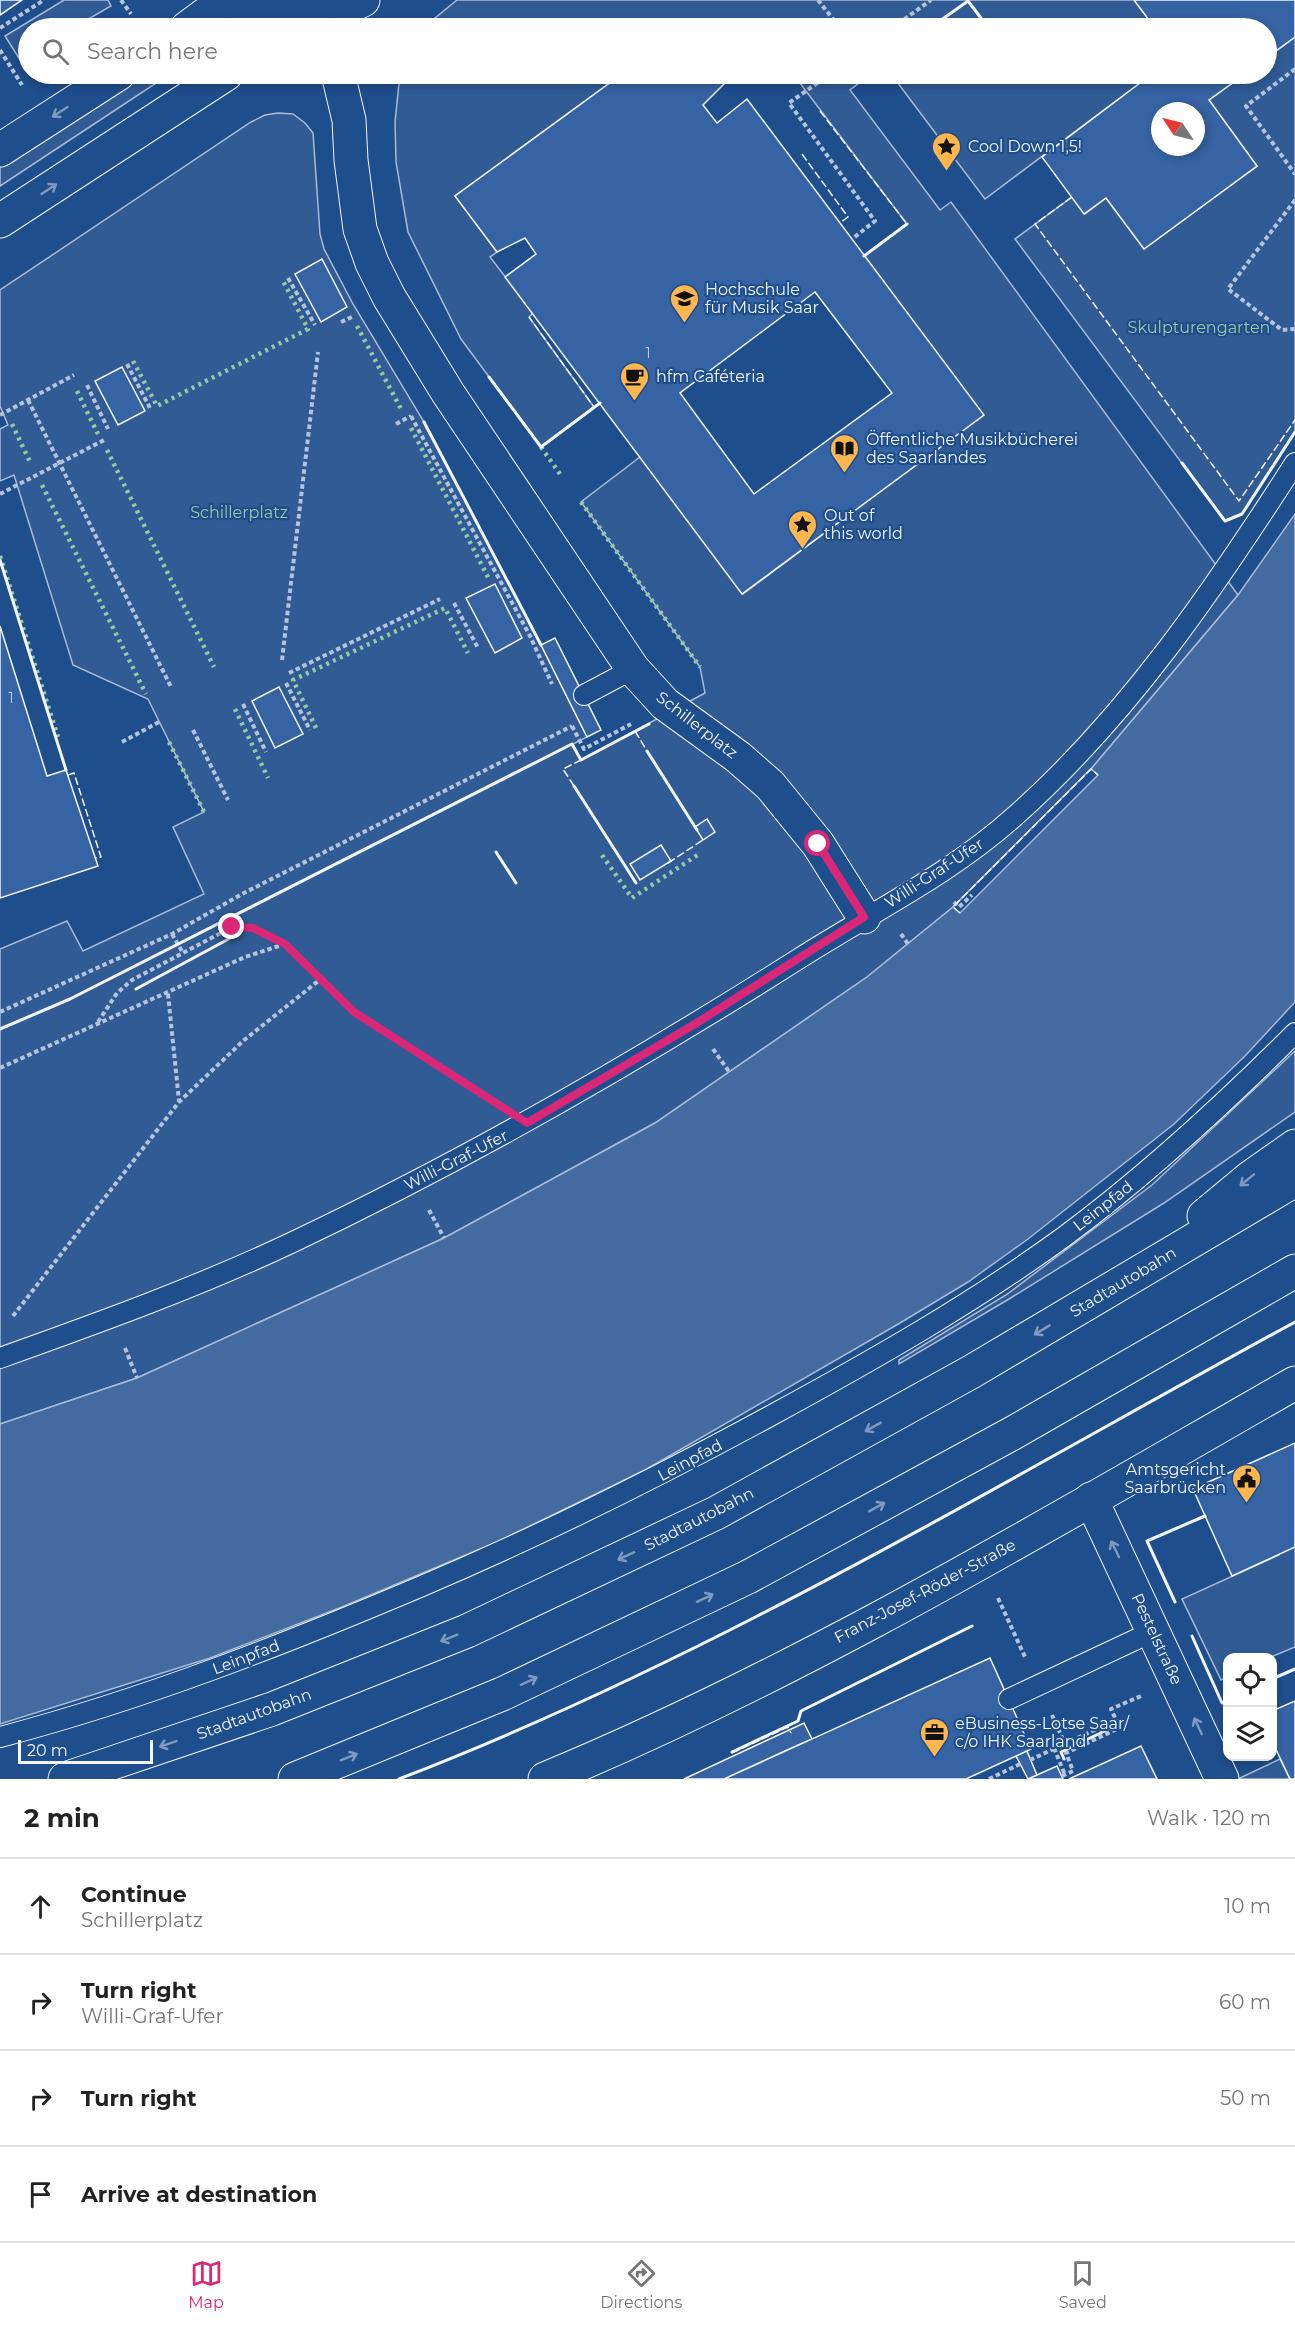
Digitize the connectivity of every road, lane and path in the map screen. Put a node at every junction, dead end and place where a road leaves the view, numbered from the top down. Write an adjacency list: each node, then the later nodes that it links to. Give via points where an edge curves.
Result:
1 (44, 0): 12 (path)
2 (121, 0): 7 (path)
3 (363, 0): 8 (main road, via 346,8)
4 (819, 0): 10 (path)
5 (931, 0): 11 (path)
6 (222, 3): 8 (main road); 9 (main road)
7 (131, 14)
8 (313, 14)
9 (201, 18)
10 (832, 18)
11 (906, 18)
12 (0, 28)
13 (0, 50): 15 (path)
14 (1295, 69): 16 (path)
15 (18, 79)
16 (1277, 83)
17 (102, 84): 22 (main road, one-way to 22)
18 (211, 84): 25 (main road, one-way to 18)
19 (340, 84): 52 (main road, Schillerplatz, via 349,120 360,229 389,297 448,393)
20 (816, 84): 26 (path, via 789,103 875,221)
21 (1275, 84): 23 (path, via 1246,106)
22 (0, 150)
23 (1295, 174)
24 (1295, 200): 31 (path, via 1228,289 1282,330)
25 (0, 221)
26 (852, 239)
27 (288, 278): 30 (path)
28 (356, 315): 29 (path)
29 (341, 322)
30 (315, 325)
31 (1295, 329)
32 (318, 352): 51 (path)
33 (127, 364): 37 (path)
34 (74, 375): 36 (path)
35 (87, 385): 42 (path)
36 (28, 400): 39 (path); 44 (path)
37 (150, 408)
38 (418, 412): 40 (path)
39 (0, 415)
40 (411, 416): 41 (path); 49 (path)
41 (396, 424)
42 (108, 429)
43 (106, 440): 44 (path)
44 (60, 463): 46 (path); 55 (path)
45 (1295, 463): 67 (lane, Willi-Graf-Ufer, via 1185,627 1059,775 971,853)
46 (0, 494)
47 (440, 599): 53 (path)
48 (454, 603): 50 (path)
49 (530, 636)
50 (478, 648)
51 (282, 660)
52 (633, 669): 56 (lane); 67 (main road, Schillerplatz, via 665,704 770,785 818,844)
53 (289, 673)
54 (286, 683): 62 (path)
55 (171, 687)
56 (584, 695)
57 (243, 704): 65 (path)
58 (159, 722): 63 (path)
59 (633, 723): 64 (path)
60 (572, 726): 68 (path, via 242,894)
61 (193, 730): 66 (path)
62 (310, 730)
63 (122, 742)
64 (584, 749)
65 (267, 752)
66 (228, 800)
67 (864, 917): 80 (lane, Willi-Graf-Ufer, via 695,1024)
68 (172, 934): 70 (path); 73 (path)
69 (285, 944): 70 (path, via 253,928 232,927); 71 (path); 72 (path, via 245,957)
70 (183, 953): 74 (path, via 132,980 117,993)
71 (322, 978): 79 (path, via 243,1041); 80 (path, via 354,1012)
72 (168, 994): 74 (path); 79 (path)
73 (0, 1012)
74 (97, 1024): 77 (path)
75 (1295, 1033): 97 (lane, Leinpfad, via 1142,1176 1067,1234 979,1296 843,1377 649,1482 492,1557 212,1670)
76 (719, 1057): 78 (path)
77 (0, 1068)
78 (730, 1073)
79 (179, 1102): 87 (path)
80 (527, 1123): 88 (lane, Willi-Graf-Ufer, via 291,1243 132,1310)
81 (1295, 1146): 86 (main road, one-way to 86, via 1251,1177)
82 (1295, 1180): 86 (main road, Stadtautobahn)
83 (433, 1217): 84 (path)
84 (444, 1238)
85 (1291, 1274): 103 (main road, one-way to 85, via 502,1694 748,1577 1013,1433)
86 (1129, 1279): 102 (main road, Stadtautobahn, one-way to 102, via 971,1372 716,1513 468,1631 272,1709)
87 (7, 1325)
88 (0, 1359)
89 (129, 1359): 90 (path)
90 (137, 1378)
91 (1295, 1383): 92 (main road, Franz-Josef-Röder-Straße)
92 (1091, 1499): 93 (main road, Pestelstraße, one-way to 92); 101 (main road, Franz-Josef-Röder-Straße, via 980,1563 759,1680)
93 (1154, 1631): 94 (main road, Pestelstraße); 95 (lane)
94 (1177, 1679): 96 (path, via 1111,1709); 105 (main road, Pestelstraße, one-way to 94)
95 (1009, 1699)
96 (1116, 1720): 98 (path); 98 (path, via 1119,1728 1066,1753 1073,1771 1064,1776)
97 (0, 1737)
98 (1054, 1748): 99 (path)
99 (1030, 1760)
100 (1020, 1764): 104 (path)
101 (552, 1778)
102 (65, 1779)
103 (295, 1779)
104 (989, 1779)
105 (1222, 1779)

